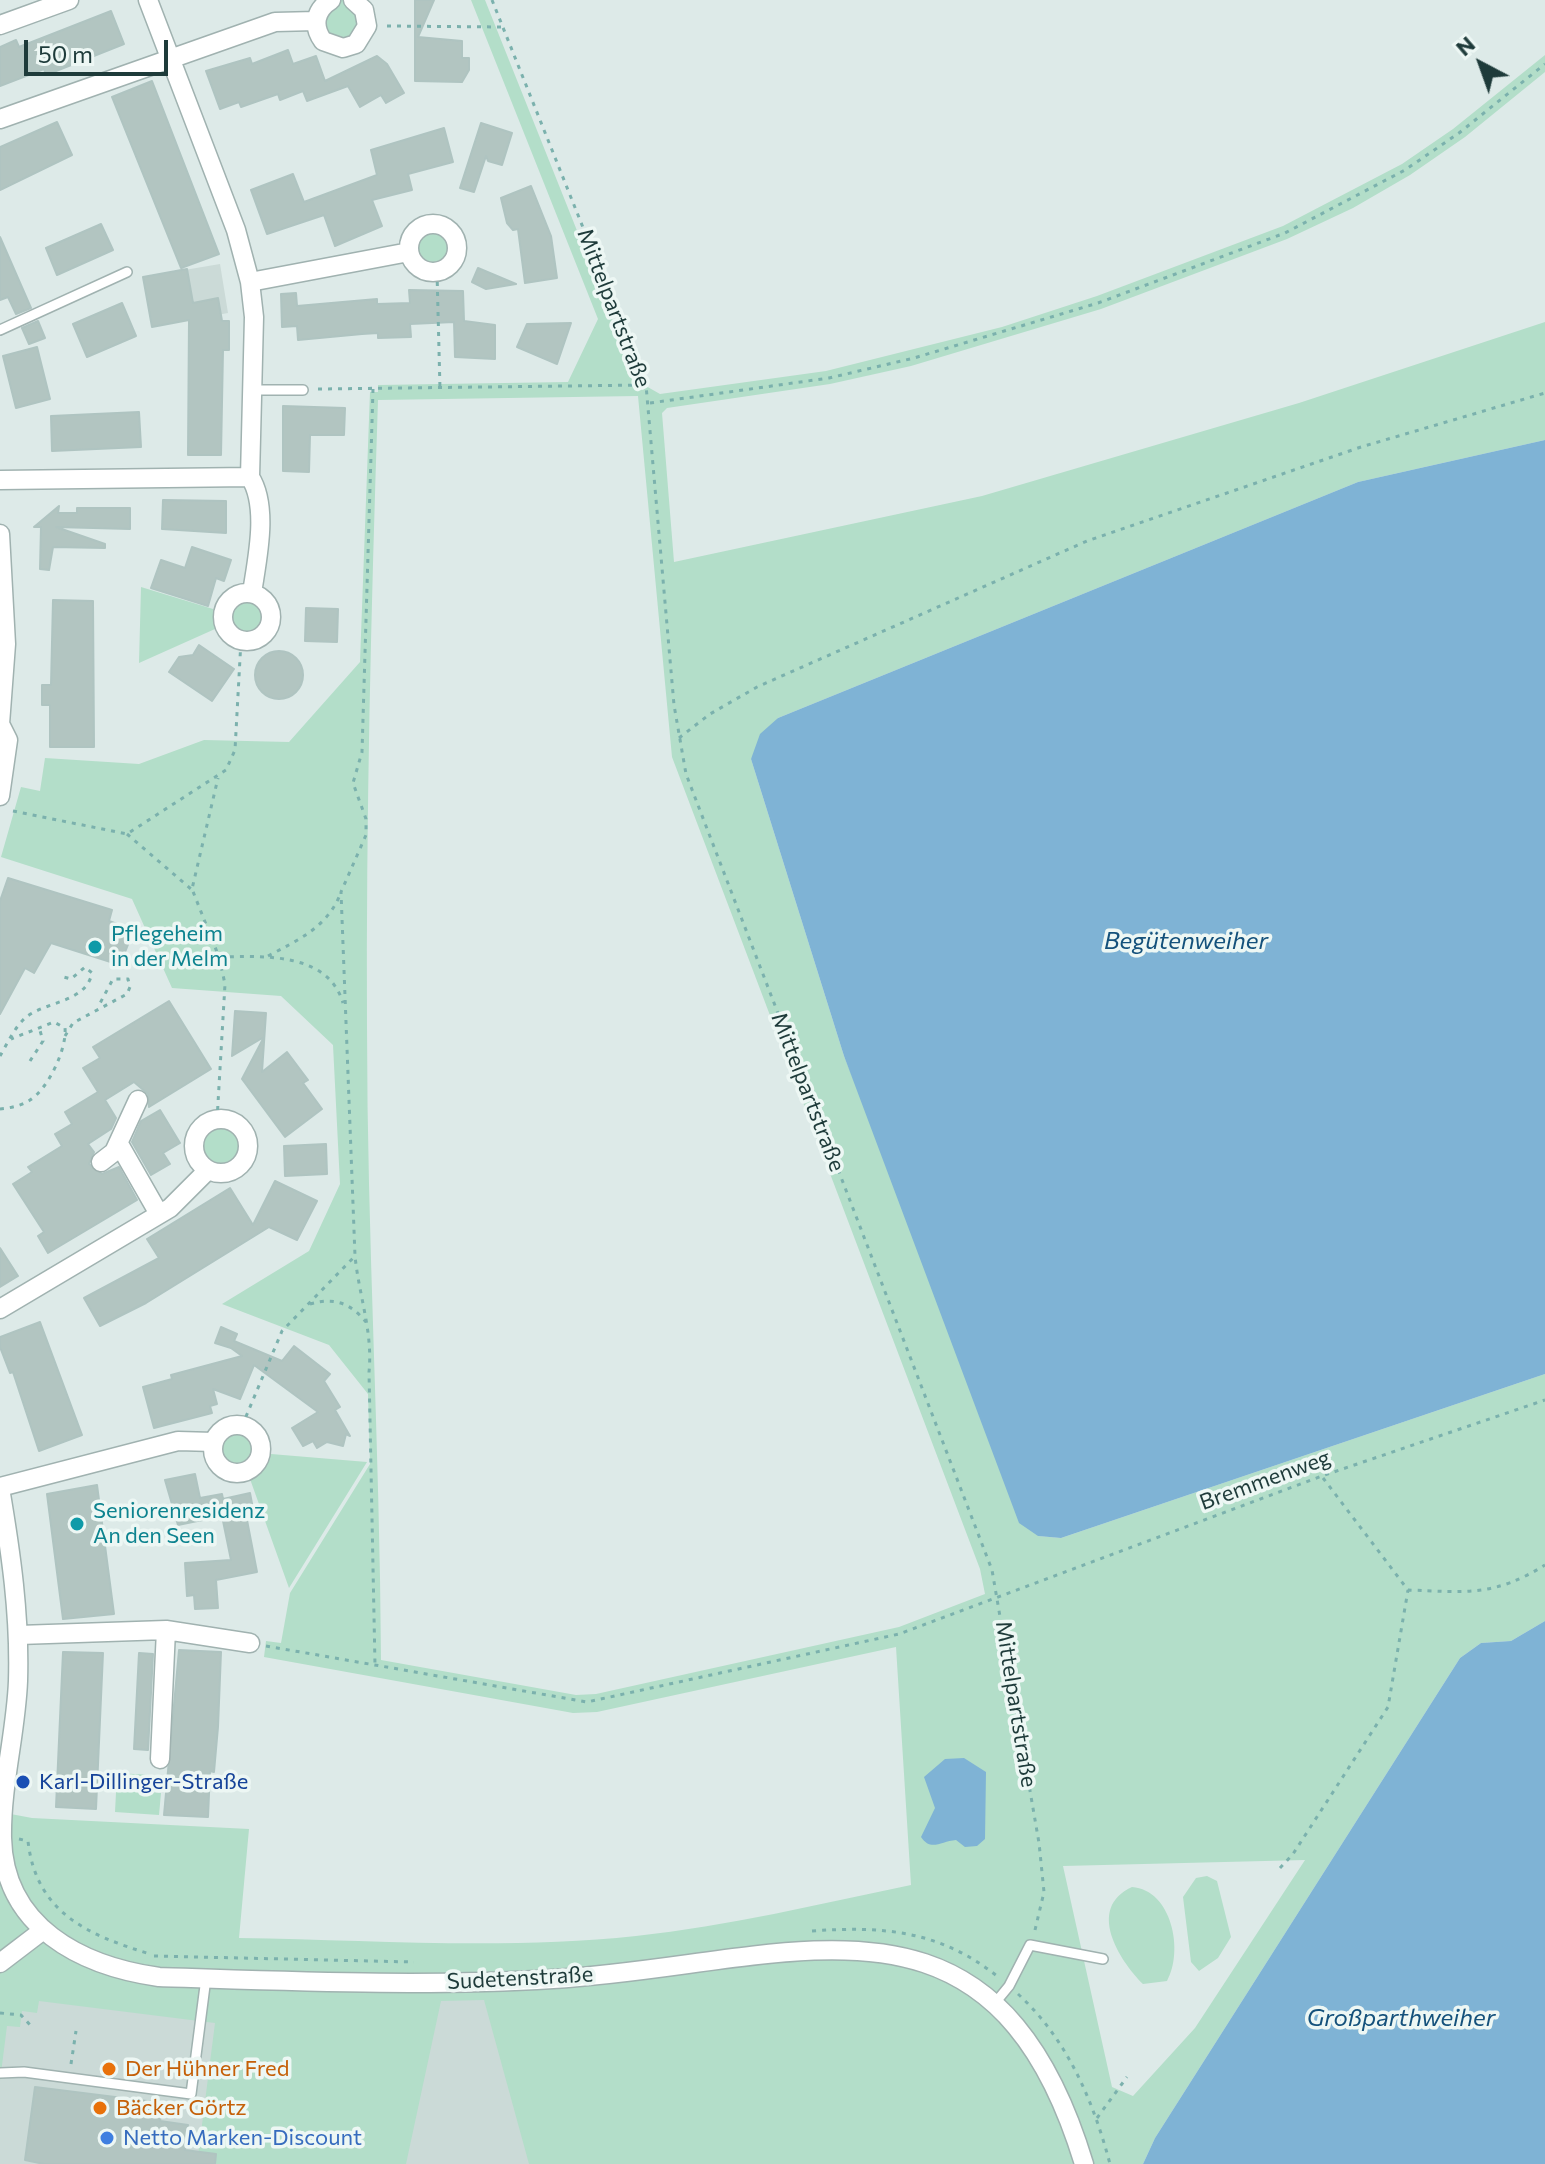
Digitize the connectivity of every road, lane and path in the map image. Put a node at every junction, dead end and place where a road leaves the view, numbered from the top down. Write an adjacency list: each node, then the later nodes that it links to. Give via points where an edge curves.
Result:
1 (69, 0): 7 (street)
2 (148, 0): 10 (street)
3 (331, 0): 6 (street)
4 (353, 0): 8 (street, via 364,10)
5 (492, 0): 9 (path, Mittelpartstraße)
6 (316, 21): 8 (street, via 319,35 336,48 356,44); 10 (street, via 275,22)
7 (0, 25)
8 (367, 26): 9 (path)
9 (503, 27): 18 (path, Mittelpartstraße)
10 (171, 58): 12 (street); 16 (street, via 236,230)
11 (1545, 64): 24 (path, via 1405,170 1285,233 1098,303 944,350 829,378)
12 (0, 119)
13 (409, 252): 15 (street, via 422,270); 15 (street, via 417,230 433,224 448,229 458,251 451,266); 16 (street)
14 (127, 272): 17 (lane)
15 (437, 272): 20 (path)
16 (250, 282): 21 (street)
17 (0, 330)
18 (646, 385): 20 (path); 24 (path, Mittelpartstraße)
19 (373, 389): 20 (path); 22 (path); 36 (path, via 362,752 353,783 366,835)
20 (440, 389)
21 (252, 390): 22 (lane); 25 (street)
22 (303, 390)
23 (1545, 393): 31 (path, via 1361,447 1087,541 757,687)
24 (650, 403): 31 (path, Mittelpartstraße)
25 (250, 477): 26 (street); 28 (street, via 258,491)
26 (0, 480)
27 (0, 534): 30 (street, via 6,630)
28 (252, 593): 29 (street, via 237,594 223,612 229,633); 29 (street, via 266,602 269,626 258,638)
29 (241, 640): 32 (path, via 235,750)
30 (0, 724): 33 (street, via 8,740)
31 (678, 739): 66 (path, Mittelpartstraße, via 686,774)
32 (218, 778): 34 (path); 35 (path)
33 (5, 803): 34 (path)
34 (127, 834): 35 (path)
35 (192, 889): 38 (path)
36 (341, 892): 37 (path, via 309,935); 41 (path)
37 (268, 956): 38 (path); 41 (path, via 322,970)
38 (219, 957): 49 (path, via 225,984)
39 (60, 976): 44 (path, via 71,979 85,967 92,973 89,983 72,997 24,1019)
40 (98, 1007): 40 (path, via 127,994 128,979 113,979); 43 (path, via 73,1023)
41 (344, 1007): 54 (path)
42 (39, 1027): 43 (path, via 60,1023); 44 (path); 46 (path, via 43,1041)
43 (65, 1036): 48 (path, via 39,1093 28,1102)
44 (11, 1039): 45 (path)
45 (0, 1056)
46 (30, 1061)
47 (138, 1100): 50 (street)
48 (0, 1109)
49 (217, 1120): 52 (street, via 205,1124 195,1139 196,1157); 52 (street, via 238,1125 248,1149 234,1170)
50 (119, 1144): 51 (street); 53 (street)
51 (101, 1162)
52 (208, 1170): 53 (street)
53 (159, 1214): 56 (street)
54 (355, 1256): 55 (path); 57 (path)
55 (306, 1305): 57 (path, via 339,1301); 59 (path, via 282,1331)
56 (0, 1309)
57 (367, 1323): 70 (path)
58 (1545, 1400): 61 (path, Bremmenweg)
59 (242, 1426): 60 (street, via 224,1429); 60 (street, via 254,1432 261,1446 258,1462 246,1472 224,1470 214,1457)
60 (214, 1442): 62 (street, via 178,1441)
61 (1322, 1476): 65 (path); 66 (path, Bremmenweg)
62 (0, 1488): 64 (street, Sudetenstraße)
63 (1545, 1565): 65 (path, via 1520,1581 1480,1593)
64 (6, 1566): 68 (street, Sudetenstraße)
65 (1408, 1590): 73 (path, via 1388,1707)
66 (998, 1596): 70 (path, Bremmenweg, via 899,1634 587,1702); 76 (path, Mittelpartstraße, via 1044,1892)
67 (166, 1630): 68 (street); 69 (street); 71 (street)
68 (19, 1635): 72 (street, Sudetenstraße)
69 (250, 1643): 70 (path, Bremmenweg)
70 (375, 1665)
71 (160, 1759)
72 (2, 1836): 74 (street, Sudetenstraße, via 13,1892); 78 (path, via 28,1841 37,1879 72,1921 99,1939 154,1956)
73 (1280, 1868)
74 (42, 1931): 79 (street); 80 (street, Sudetenstraße, via 78,1956 115,1970)
75 (811, 1931): 81 (path, via 902,1930 958,1952)
76 (1030, 1945): 77 (lane); 81 (lane)
77 (1103, 1959)
78 (415, 1962)
79 (0, 1963)
80 (206, 1978): 82 (street, Sudetenstraße, via 469,1983 859,1949 925,1962); 88 (lane, via 191,2094)
81 (1009, 1986): 82 (lane); 89 (path, via 1067,2054)
82 (995, 2003): 90 (street, via 1040,2056)
83 (0, 2013): 84 (path, via 21,2015)
84 (30, 2025)
85 (76, 2031): 88 (path)
86 (0, 2073): 88 (lane)
87 (1127, 2077): 89 (path)
88 (68, 2078)
89 (1097, 2118): 91 (path)
90 (1084, 2164)
91 (1110, 2164)

